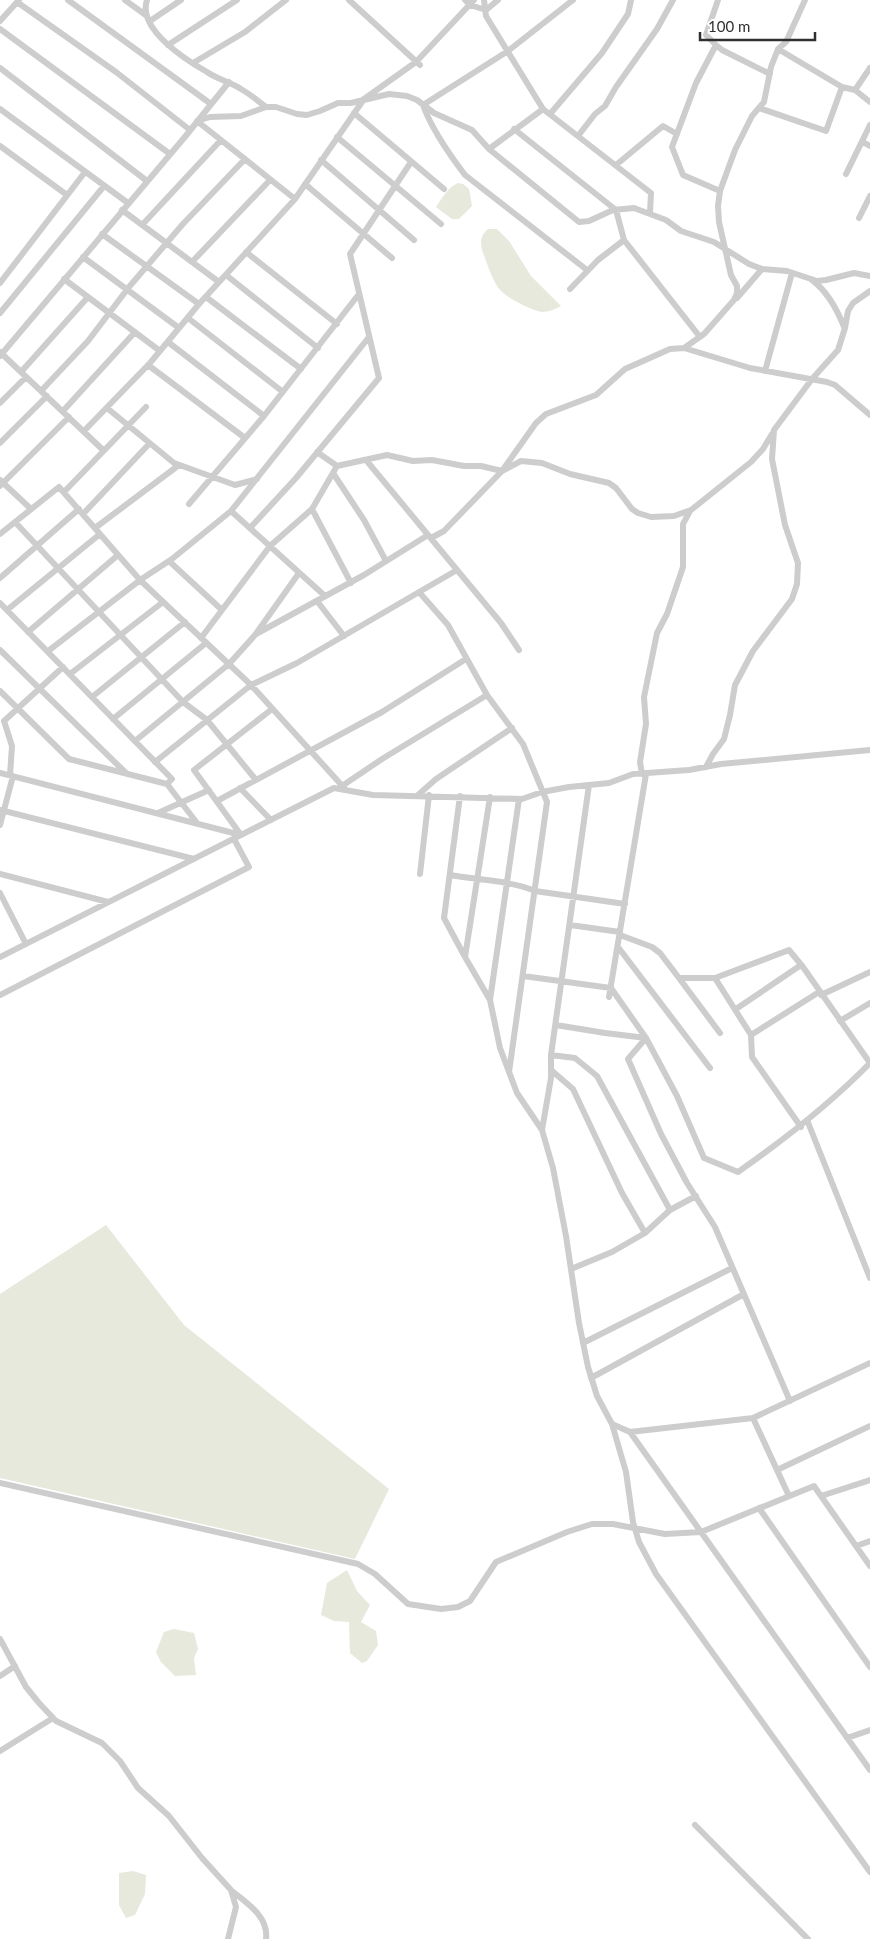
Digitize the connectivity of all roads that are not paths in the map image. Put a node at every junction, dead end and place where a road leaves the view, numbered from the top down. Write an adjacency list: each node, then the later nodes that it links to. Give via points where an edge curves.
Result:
1 (68, 0): 35 (street)
2 (125, 0): 18 (street)
3 (147, 0): 18 (street)
4 (181, 0): 18 (street)
5 (237, 0): 21 (street)
6 (286, 0): 25 (street, via 245,32)
7 (350, 0): 26 (street)
8 (484, 0): 17 (street)
9 (498, 0): 17 (street)
10 (573, 0): 24 (street)
11 (632, 0): 42 (street, via 628,14 602,53)
12 (673, 0): 48 (street, via 605,106)
13 (718, 0): 22 (street, via 706,35)
14 (805, 0): 23 (street, via 786,42)
15 (18, 1): 19 (street); 45 (street)
16 (470, 2): 17 (street); 26 (street)
17 (486, 10): 24 (street, via 486,16)
18 (149, 19): 21 (street, via 158,36)
19 (0, 21)
20 (0, 29): 55 (street)
21 (168, 45): 25 (street)
22 (716, 45): 29 (street); 47 (street, via 696,83)
23 (778, 49): 29 (street); 31 (street)
24 (508, 51): 36 (street); 40 (street)
25 (193, 63): 30 (street)
26 (418, 64): 33 (street)
27 (0, 68): 62 (street)
28 (870, 68): 32 (street)
29 (770, 74): 38 (street, via 764,102)
30 (228, 82): 35 (street); 37 (street)
31 (842, 86): 32 (street); 38 (street, via 826,131)
32 (855, 90): 34 (street)
33 (364, 99): 36 (street, via 389,94 407,96); 37 (street, via 338,103 307,115); 41 (street)
34 (870, 102)
35 (211, 104): 43 (street)
36 (423, 105): 54 (street, via 472,130); 92 (street, via 454,160 466,174)
37 (266, 107): 43 (street, via 241,116 210,117)
38 (759, 108): 68 (street, via 735,150)
39 (0, 109): 60 (street)
40 (543, 109): 42 (street); 46 (street)
41 (354, 113): 49 (street); 58 (street)
42 (550, 114): 48 (street)
43 (197, 121): 45 (street); 50 (street)
44 (870, 125): 51 (street)
45 (190, 130): 55 (street)
46 (514, 130): 54 (street); 75 (street)
47 (677, 134): 59 (street, via 663,126); 68 (street, via 672,147 683,175)
48 (578, 136): 59 (street)
49 (337, 137): 57 (street); 65 (street)
50 (221, 140): 56 (street); 79 (street)
51 (863, 142): 53 (street); 61 (street)
52 (0, 146): 69 (street)
53 (870, 146)
54 (489, 149): 75 (street, via 579,222)
55 (170, 154): 62 (street)
56 (245, 160): 63 (street); 84 (street)
57 (321, 160): 64 (street); 74 (street)
58 (411, 162): 65 (street); 67 (street)
59 (616, 165): 76 (street, via 651,193)
60 (85, 172): 66 (street); 69 (street)
61 (846, 174)
62 (147, 180): 72 (street)
63 (270, 180): 71 (street); 89 (street)
64 (305, 184): 71 (street); 81 (street)
65 (394, 185): 74 (street); 78 (street)
66 (104, 186): 72 (street); 108 (street)
67 (444, 189)
68 (720, 191): 85 (street, via 719,222)
69 (67, 195): 99 (street)
70 (870, 196): 77 (street)
71 (295, 199): 86 (street)
72 (128, 204): 73 (street)
73 (122, 210): 79 (street); 80 (street)
74 (379, 210): 81 (street); 82 (street)
75 (616, 210): 76 (street, via 634,208); 83 (street)
76 (650, 213): 85 (street, via 681,231)
77 (860, 218)
78 (441, 224)
79 (142, 225): 84 (street)
80 (102, 234): 87 (street); 90 (street)
81 (363, 234): 88 (street); 103 (street, via 350,254)
82 (414, 240)
83 (624, 240): 92 (street); 116 (street)
84 (166, 243): 89 (street); 90 (street)
85 (725, 248): 91 (street); 106 (street, via 737,286)
86 (246, 252): 94 (street); 111 (street)
87 (83, 257): 97 (street); 100 (street)
88 (392, 258)
89 (192, 262): 98 (street)
90 (146, 266): 100 (street); 107 (street)
91 (762, 269): 93 (street); 106 (street)
92 (588, 270): 101 (street)
93 (792, 272): 96 (street); 124 (street)
94 (226, 275): 98 (street); 118 (street)
95 (870, 276): 96 (street, via 854,273 826,280)
96 (810, 278): 113 (street, via 836,308)
97 (64, 279): 104 (street); 121 (street)
98 (219, 282): 105 (street)
99 (0, 283)
100 (127, 289): 109 (street); 112 (street)
101 (570, 289)
102 (870, 291): 113 (street, via 853,302)
103 (359, 294): 111 (street); 115 (street)
104 (88, 297): 109 (street); 125 (street)
105 (206, 297): 107 (street); 123 (street)
106 (734, 300): 116 (street)
107 (199, 304): 110 (street)
108 (0, 313)
109 (109, 313): 114 (street); 127 (street, via 88,341)
110 (188, 318): 112 (street); 128 (street)
111 (337, 324): 118 (street)
112 (179, 328): 117 (street)
113 (845, 328): 126 (street, via 838,350)
114 (135, 332): 120 (street); 133 (street)
115 (369, 337): 144 (street, via 379,378); 151 (street)
116 (700, 337): 119 (street)
117 (168, 342): 120 (street); 135 (street)
118 (318, 348): 123 (street)
119 (684, 348): 124 (street); 148 (street, via 670,349 625,369 596,394 546,414)
120 (160, 351): 122 (street)
121 (1, 354): 125 (street)
122 (148, 365): 132 (street); 140 (street)
123 (301, 369): 128 (street)
124 (765, 371): 126 (street)
125 (23, 374): 127 (street); 130 (street)
126 (812, 379): 134 (street, via 835,385); 138 (street)
127 (41, 391): 129 (street)
128 (283, 392): 135 (street)
129 (47, 396): 133 (street); 141 (street)
130 (0, 403)
131 (146, 407): 137 (street)
132 (106, 408): 137 (street); 139 (street)
133 (63, 412): 136 (street)
134 (870, 415)
135 (264, 416): 140 (street)
136 (69, 417): 139 (street); 152 (street)
137 (127, 426): 142 (street); 143 (street)
138 (774, 430): 157 (street, via 764,450); 216 (street, via 772,459 785,525 798,563 797,584 792,599 753,651 735,685 724,739)
139 (84, 432): 143 (street)
140 (245, 438): 150 (street)
141 (0, 443)
142 (149, 444): 146 (street); 159 (street)
143 (103, 450): 153 (street)
144 (317, 452): 147 (street); 161 (street)
145 (366, 460): 147 (street); 148 (street, via 387,455); 164 (street)
146 (179, 465): 150 (street); 162 (street)
147 (337, 466): 149 (street)
148 (502, 471): 157 (street, via 521,461 542,463 570,474 609,483 638,513 651,517 674,516); 164 (street, via 444,531)
149 (333, 473): 156 (street); 169 (street)
150 (213, 476): 151 (street, via 235,485); 154 (street)
151 (257, 479): 158 (street)
152 (1, 483): 155 (street)
153 (64, 492): 155 (street, via 59,487); 159 (street)
154 (189, 504)
155 (32, 509): 160 (street)
156 (312, 509): 166 (street); 175 (street)
157 (691, 510): 219 (street, via 683,524 683,567 657,633 644,697 646,724 640,762)
158 (231, 511): 161 (street); 168 (street)
159 (81, 512): 162 (street); 165 (street)
160 (15, 522): 163 (street); 165 (street)
161 (250, 528): 166 (street)
162 (97, 531): 167 (street); 170 (street)
163 (0, 534)
164 (429, 536): 169 (street); 171 (street)
165 (37, 545): 170 (street); 173 (street)
166 (270, 546): 172 (street); 183 (street)
167 (118, 555): 174 (street); 176 (street)
168 (169, 561): 174 (street); 183 (street)
169 (386, 561): 175 (street)
170 (58, 568): 176 (street); 182 (street)
171 (457, 570): 177 (street); 192 (street)
172 (299, 573): 178 (street); 188 (street)
173 (0, 578)
174 (140, 580): 180 (street); 184 (street)
175 (351, 583): 178 (street)
176 (78, 589): 184 (street); 186 (street)
177 (419, 592): 189 (street); 195 (street, via 448,625)
178 (325, 596): 179 (street)
179 (318, 601): 188 (street); 189 (street)
180 (163, 602): 185 (street); 187 (street)
181 (0, 603): 182 (street)
182 (7, 610): 186 (street)
183 (222, 610): 190 (street)
184 (99, 612): 187 (street); 193 (street)
185 (185, 622): 190 (street); 194 (street)
186 (28, 632): 193 (street)
187 (121, 634): 194 (street); 198 (street)
188 (255, 634): 196 (street)
189 (344, 636): 200 (street)
190 (204, 640): 196 (street); 199 (street)
191 (0, 650): 201 (street)
192 (519, 650)
193 (48, 652): 197 (street)
194 (141, 657): 199 (street); 204 (street)
195 (466, 659): 203 (street); 214 (street, via 382,712)
196 (229, 664): 200 (street); 205 (street)
197 (63, 667): 198 (street); 201 (street)
198 (70, 674): 204 (street)
199 (162, 679): 205 (street); 208 (street)
200 (251, 685): 207 (street); 209 (street)
201 (39, 687): 206 (street); 218 (street)
202 (0, 691): 206 (street)
203 (487, 695): 210 (street); 225 (street, via 382,759)
204 (92, 697): 208 (street)
205 (183, 702): 209 (street); 211 (street)
206 (17, 708): 218 (street, via 69,759); 220 (street, via 4,721 12,746)
207 (272, 709): 212 (street); 214 (street)
208 (113, 719): 211 (street)
209 (207, 720): 212 (street); 215 (street)
210 (512, 728): 227 (street, via 523,744); 228 (street)
211 (135, 741): 215 (street)
212 (227, 744): 221 (street); 226 (street, via 194,770)
213 (870, 750): 216 (street)
214 (310, 751): 221 (street); 225 (street)
215 (155, 762): 222 (street, via 172,780)
216 (706, 767): 219 (street)
217 (0, 773): 220 (street)
218 (127, 774): 222 (street)
219 (644, 774): 223 (street); 252 (street)
220 (11, 776): 235 (street); 236 (street)
221 (256, 780): 224 (street)
222 (167, 784): 234 (street)
223 (589, 785): 227 (street); 250 (street)
224 (240, 788): 233 (street); 237 (street)
225 (344, 788): 228 (street, via 373,795); 237 (street, via 334,788)
226 (209, 790): 233 (street); 234 (street)
227 (542, 792): 232 (street); 248 (street, via 547,802)
228 (418, 794): 229 (street)
229 (429, 795): 230 (street); 244 (street)
230 (460, 796): 231 (street); 245 (street)
231 (490, 797): 232 (street); 246 (street)
232 (519, 799): 247 (street)
233 (217, 801): 240 (street)
234 (181, 802): 236 (street); 238 (street)
235 (2, 810): 239 (street); 242 (street)
236 (157, 813): 238 (street)
237 (271, 820): 240 (street)
238 (197, 823): 240 (street)
239 (0, 825)
240 (242, 835): 241 (street)
241 (234, 839): 242 (street); 267 (street, via 249,867)
242 (194, 858): 251 (street)
243 (0, 874): 251 (street)
244 (420, 874)
245 (450, 875): 246 (street); 258 (street, via 444,918)
246 (477, 880): 247 (street); 258 (street)
247 (506, 884): 248 (street); 269 (street)
248 (535, 891): 250 (street); 261 (street)
249 (0, 893): 255 (street)
250 (574, 897): 252 (street); 253 (street)
251 (108, 902): 255 (street)
252 (625, 904): 254 (street)
253 (570, 925): 254 (street); 264 (street)
254 (620, 934): 256 (street); 262 (street, via 652,947)
255 (26, 944): 257 (street)
256 (618, 947): 265 (street); 279 (street)
257 (0, 957)
258 (465, 957): 269 (street)
259 (801, 965): 263 (street, via 789,950); 266 (street); 271 (street)
260 (870, 972): 266 (street)
261 (523, 976): 264 (street); 281 (street)
262 (679, 978): 263 (street); 274 (street)
263 (715, 978): 271 (street)
264 (562, 982): 265 (street); 273 (street)
265 (611, 988): 268 (street); 276 (street)
266 (820, 994): 272 (street); 275 (street)
267 (0, 995)
268 (609, 997)
269 (490, 1000): 281 (street, via 500,1048)
270 (870, 1003): 272 (street)
271 (736, 1009): 275 (street)
272 (840, 1021): 278 (street)
273 (556, 1025): 276 (street); 277 (street)
274 (720, 1033)
275 (751, 1035): 283 (street, via 752,1057)
276 (646, 1038): 283 (street, via 677,1096 704,1158 738,1172); 285 (street, via 628,1059 661,1134)
277 (551, 1055): 280 (street); 286 (street, via 575,1058 597,1076)
278 (870, 1063): 282 (street)
279 (710, 1068)
280 (551, 1070): 284 (street); 287 (street, via 573,1089)
281 (509, 1072): 284 (street, via 517,1093)
282 (807, 1120): 283 (street); 290 (street)
283 (801, 1127)
284 (542, 1130): 289 (street, via 553,1168)
285 (696, 1196): 286 (street); 288 (street, via 715,1227)
286 (670, 1210): 287 (street)
287 (644, 1233): 289 (street, via 612,1252)
288 (732, 1268): 291 (street); 292 (street)
289 (571, 1269): 292 (street)
290 (870, 1278)
291 (744, 1294): 294 (street); 295 (street)
292 (583, 1343): 294 (street)
293 (870, 1362): 295 (street)
294 (591, 1378): 297 (street)
295 (790, 1400): 296 (street)
296 (753, 1418): 299 (street); 300 (street)
297 (612, 1424): 299 (street); 306 (street, via 626,1472)
298 (870, 1426): 300 (street)
299 (630, 1432): 307 (street)
300 (777, 1470): 303 (street)
301 (870, 1480): 304 (street)
302 (0, 1483): 306 (street, via 358,1564 375,1574 408,1604 441,1609 458,1607 470,1600 496,1562 567,1532 592,1524 613,1524)
303 (789, 1496): 304 (street, via 814,1486); 305 (street)
304 (821, 1496): 309 (street)
305 (759, 1508): 307 (street); 313 (street)
306 (636, 1530): 307 (street, via 665,1534); 321 (street, via 656,1574)
307 (701, 1532): 317 (street)
308 (870, 1541): 309 (street)
309 (856, 1546): 310 (street)
310 (870, 1566)
311 (0, 1639): 312 (street)
312 (15, 1666): 314 (street); 315 (street, via 26,1687)
313 (870, 1667)
314 (0, 1676)
315 (53, 1718): 318 (street); 322 (street, via 102,1743 120,1761 138,1788 169,1816)
316 (870, 1730): 317 (street)
317 (847, 1738): 319 (street)
318 (0, 1751)
319 (870, 1770)
320 (695, 1825): 325 (street)
321 (870, 1872)
322 (231, 1890): 323 (street, via 236,1907); 324 (street, via 258,1913 266,1927)
323 (228, 1939)
324 (266, 1939)
325 (808, 1939)

